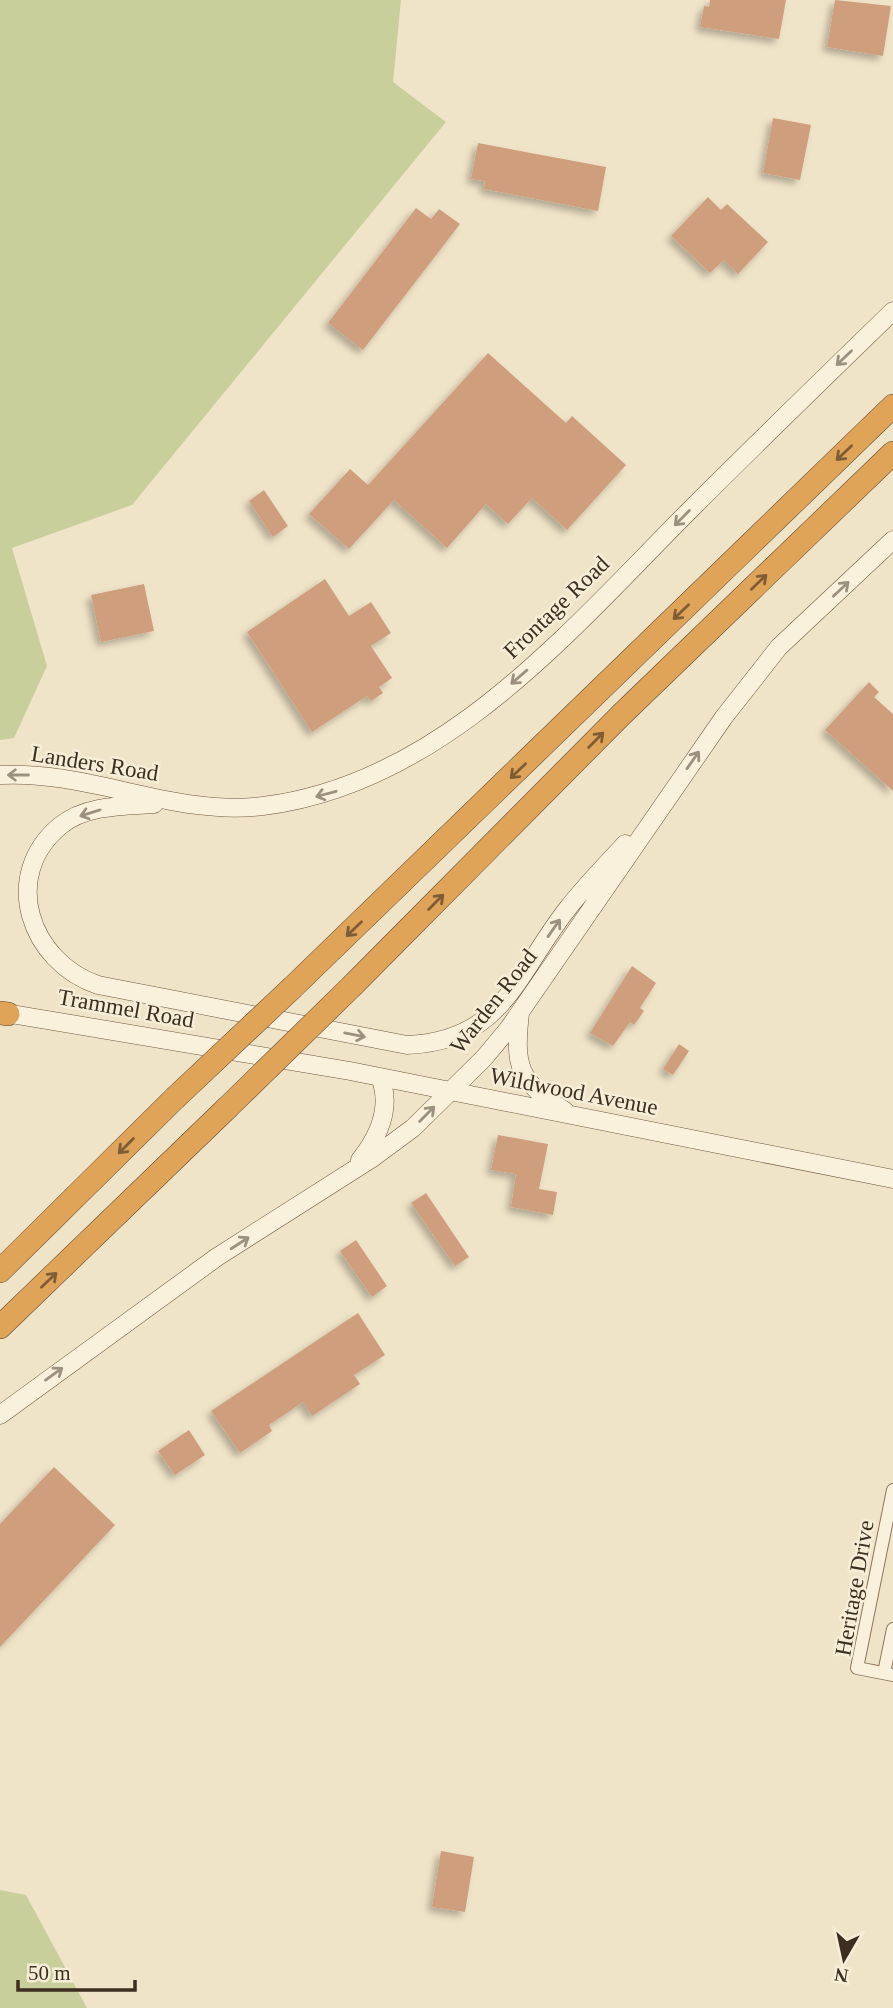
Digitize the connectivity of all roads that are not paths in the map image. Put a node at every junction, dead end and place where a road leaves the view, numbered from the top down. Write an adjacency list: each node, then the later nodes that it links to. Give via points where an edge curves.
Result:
1 (893, 311): 7 (main road, Frontage Road, one-way to 7, via 544,654 438,740 362,781 302,800 224,808)
2 (893, 406): 16 (highway, one-way to 16, bridge)
3 (893, 453): 17 (highway, one-way to 3, bridge)
4 (893, 540): 6 (main road, Warden Road, one-way to 4, via 779,647)
5 (0, 775): 7 (main road, Landers Road, one-way to 5, via 42,776)
6 (670, 794): 7 (main road, one-way to 6, via 100,809 61,825 44,844 29,889 34,930 44,949 75,978 98,985 407,1045 458,1038 482,1023 501,1004 568,908); 8 (main road, Warden Road)
7 (182, 802)
8 (520, 1012): 12 (main road, Warden Road, via 484,1058); 13 (main road, via 516,1051 524,1076 544,1097)
9 (3, 1013): 10 (main road, Trammel Road)
10 (244, 1053): 11 (main road, Wildwood Avenue)
11 (380, 1077): 12 (main road, Wildwood Avenue); 14 (main road, via 386,1106 372,1145)
12 (450, 1091): 13 (main road, Wildwood Avenue); 14 (main road, Warden Road, one-way to 12, via 413,1128)
13 (574, 1117): 15 (main road, Wildwood Avenue)
14 (352, 1171): 18 (main road, Warden Road, one-way to 14, via 217,1257)
15 (893, 1179)
16 (3, 1267)
17 (0, 1327)
18 (0, 1415)
19 (893, 1490): 21 (street, Heritage Drive, via 857,1668)
20 (893, 1629): 21 (street, Heritage Drive)
21 (888, 1674)

